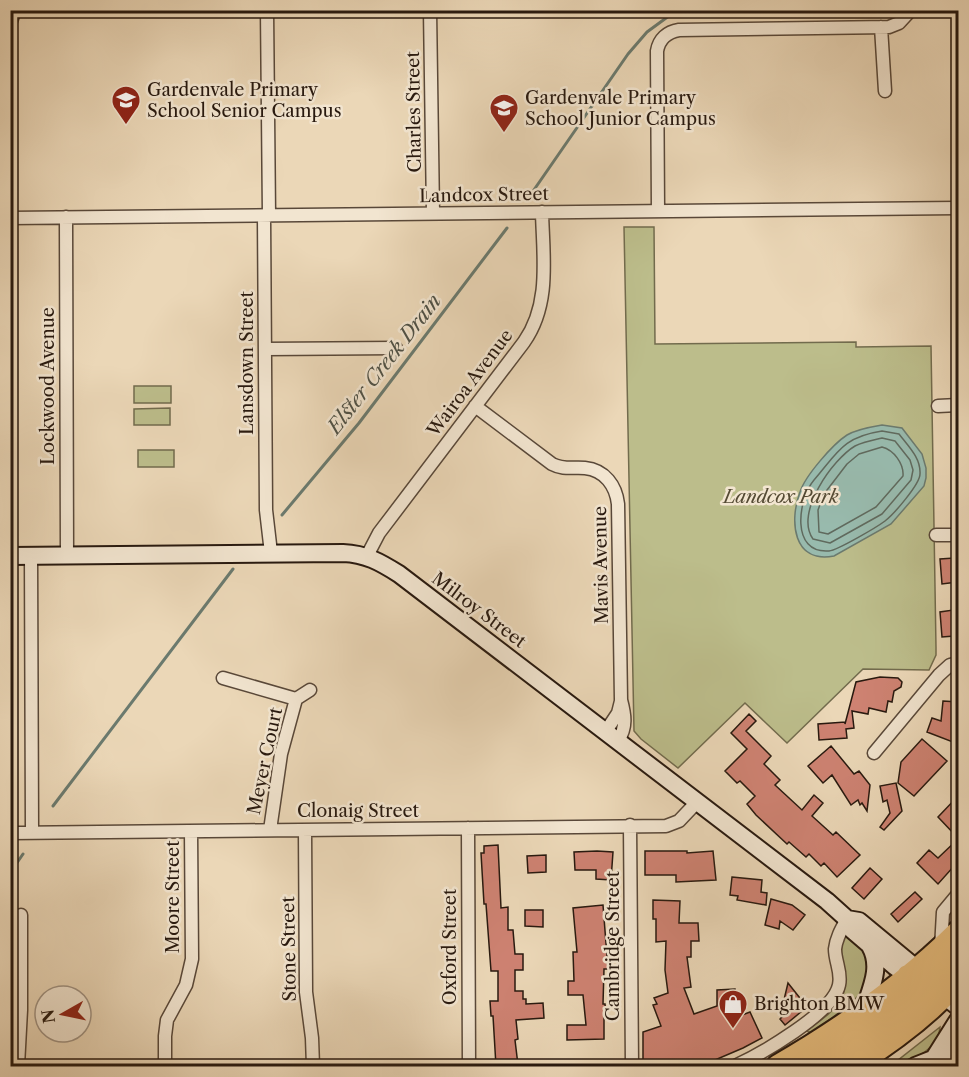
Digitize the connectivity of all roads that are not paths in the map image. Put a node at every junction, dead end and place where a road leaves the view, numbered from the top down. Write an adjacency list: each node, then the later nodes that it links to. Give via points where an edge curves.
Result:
1 (15, 10): 5 (street)
2 (267, 10): 12 (street, Lansdown Street)
3 (430, 10): 11 (street, Charles Street)
4 (912, 10): 6 (street, via 899,23)
5 (10, 24)
6 (885, 27): 7 (street); 9 (street, via 668,33 657,51)
7 (885, 91)
8 (958, 208): 9 (street, Landcox Street)
9 (658, 211): 10 (street, Landcox Street)
10 (542, 212): 11 (street, Landcox Street); 18 (street, Wairoa Avenue, via 543,281 536,322)
11 (433, 213): 12 (street, Landcox Street)
12 (267, 216): 13 (street, Landcox Street); 16 (street, Lansdown Street)
13 (66, 217): 14 (street, Landcox Street); 24 (street, Lockwood Avenue)
14 (10, 218)
15 (396, 348): 16 (street)
16 (266, 349): 22 (street, Lansdown Street)
17 (958, 405): 19 (street)
18 (475, 406): 26 (street, Wairoa Avenue, via 379,533); 31 (street, Mavis Avenue, via 552,464 592,470 614,488 618,504 621,700 625,715 624,729)
19 (938, 406)
20 (958, 535): 21 (street)
21 (936, 536)
22 (266, 553): 24 (street, Milroy Street); 26 (street, Milroy Street, via 343,552)
23 (31, 555): 24 (street, Milroy Street); 25 (street, Milroy Street); 39 (street)
24 (67, 555)
25 (10, 556)
26 (367, 556): 31 (street, Milroy Street, via 399,574)
27 (958, 663): 32 (street, via 939,675)
28 (223, 678): 30 (street, Meyer Court)
29 (310, 690): 30 (street, Meyer Court)
30 (296, 699): 36 (street, Meyer Court, via 281,754)
31 (612, 736): 33 (street, Milroy Street)
32 (874, 753)
33 (697, 802): 34 (street, Clonaig Street, via 671,825); 43 (street, Milroy Street)
34 (630, 825): 35 (street, Clonaig Street); 58 (street, Cambridge Street)
35 (468, 828): 37 (street, Clonaig Street); 57 (street, Oxford Street)
36 (270, 830): 37 (street, Clonaig Street); 38 (street, Clonaig Street)
37 (305, 830): 56 (street, Stone Street, via 306,992)
38 (191, 831): 39 (street, Clonaig Street); 55 (street, Moore Street, via 192,959 186,985 167,1020)
39 (32, 832): 40 (street, Clonaig Street)
40 (10, 833)
41 (958, 894): 46 (street, via 943,912)
42 (21, 915): 54 (street)
43 (847, 919): 45 (street, Milroy Street, via 852,930); 47 (street, Milroy Street, via 859,921); 59 (street, via 836,944 840,981 832,1001 780,1041)
44 (958, 932): 46 (highway)
45 (870, 946): 47 (street, Milroy Street); 49 (street, via 876,975)
46 (953, 956): 47 (highway)
47 (917, 974): 48 (highway); 49 (highway)
48 (954, 995): 52 (highway, via 919,993)
49 (861, 1012): 52 (highway); 60 (highway)
50 (958, 1020): 53 (street)
51 (958, 1049): 53 (street)
52 (863, 1058): 61 (highway)
53 (931, 1063): 62 (street)
54 (18, 1066)
55 (165, 1066)
56 (313, 1066)
57 (469, 1066)
58 (632, 1066)
59 (735, 1066)
60 (778, 1066)
61 (817, 1066)
62 (915, 1066)

